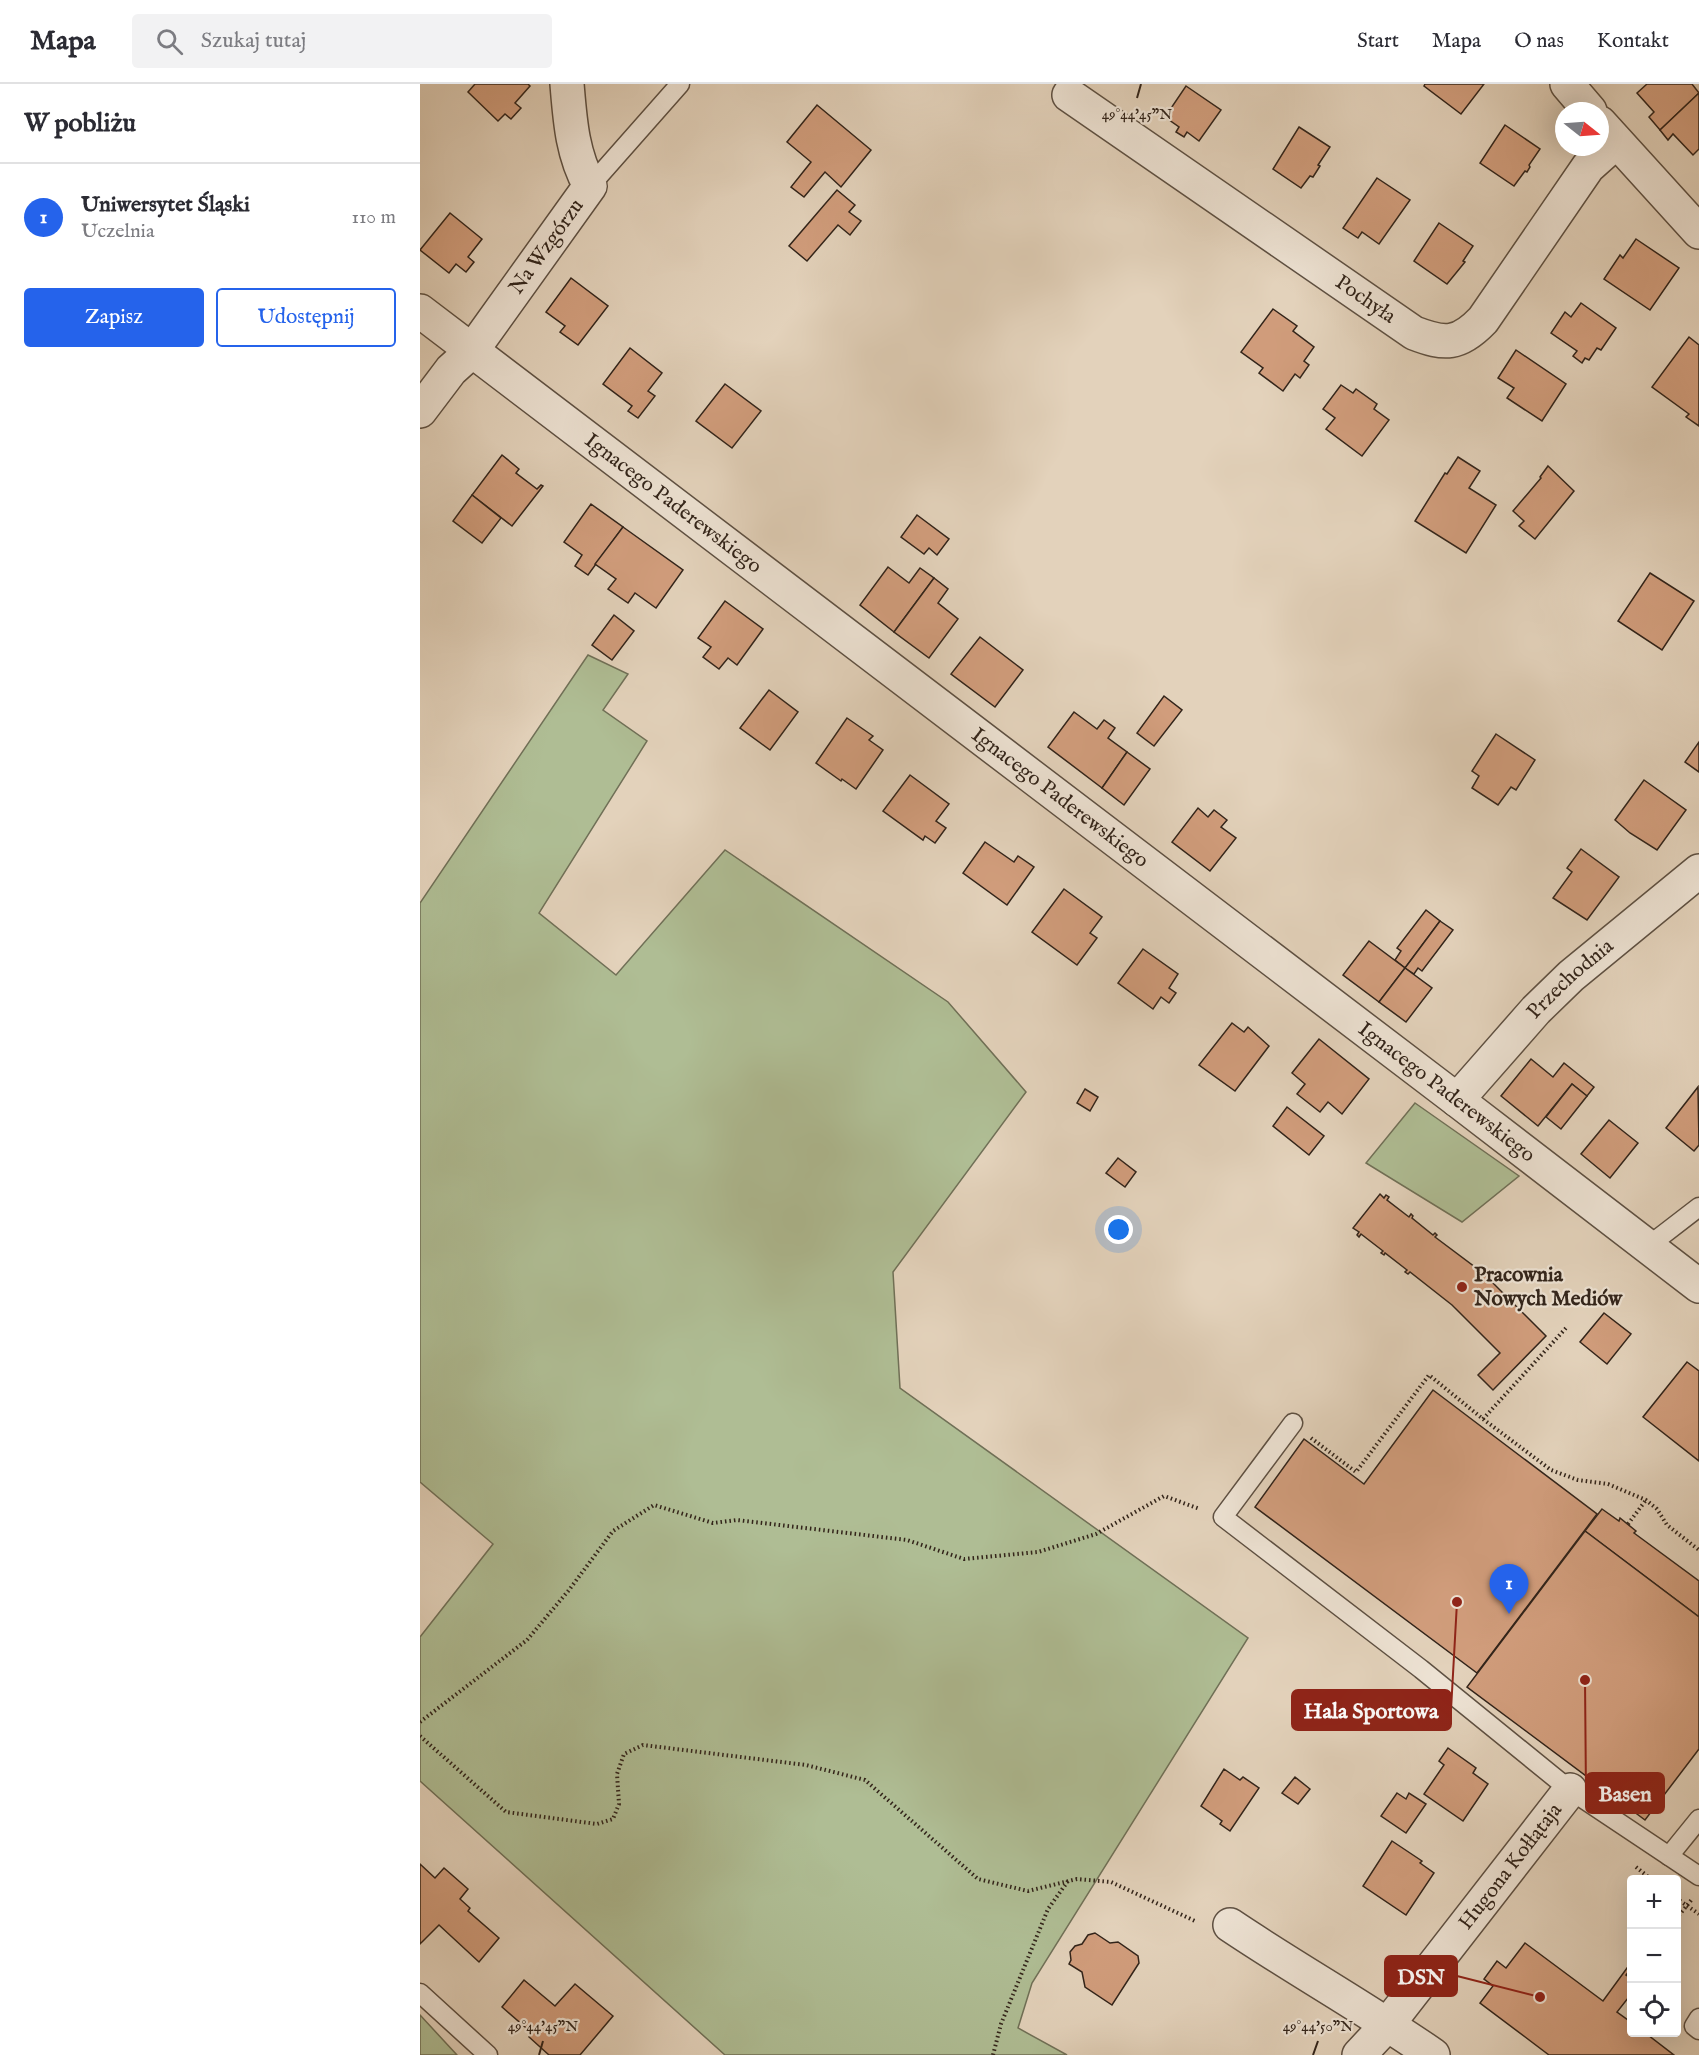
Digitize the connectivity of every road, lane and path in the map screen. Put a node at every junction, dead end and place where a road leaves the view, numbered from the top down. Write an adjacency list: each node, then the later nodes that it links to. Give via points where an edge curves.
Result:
1 (567, 84): 8 (street, via 572,135 581,170)
2 (680, 84): 8 (lane, Na Wzgórzu)
3 (1567, 84): 5 (street)
4 (1069, 95): 7 (street, Pochyła, via 1414,333 1434,341 1461,338 1483,320)
5 (1582, 102)
6 (1609, 133): 9 (street)
7 (1594, 156)
8 (590, 186): 11 (street, Na Wzgórzu)
9 (1694, 218)
10 (420, 311): 11 (street, Ignacego Paderewskiego)
11 (471, 352): 12 (street, Na Wzgórzu, via 451,370); 14 (street, Ignacego Paderewskiego)
12 (420, 411)
13 (1699, 871): 14 (street, Przechodnia, via 1570,976)
14 (1457, 1100): 16 (street, Ignacego Paderewskiego)
15 (1699, 1208): 16 (lane)
16 (1647, 1247): 17 (street, Ignacego Paderewskiego)
17 (1699, 1286)
18 (1566, 1328): 19 (path)
19 (1483, 1419): 21 (path, via 1429,1375 1356,1472); 22 (path, via 1551,1470 1578,1480 1608,1484)
20 (1293, 1423): 23 (lane)
21 (1329, 1452)
22 (1646, 1500): 24 (path); 25 (path, via 1667,1525)
23 (1223, 1517): 26 (path, via 1164,1496 1096,1534 1038,1552 964,1559 907,1540 737,1520 713,1523 654,1505 613,1531 527,1640); 28 (lane)
24 (1628, 1524)
25 (1699, 1550)
26 (420, 1722)
27 (420, 1736): 32 (path, via 506,1812 597,1824 613,1819 619,1804 617,1774 624,1754 643,1745 806,1765 865,1780 978,1879 1029,1891)
28 (1570, 1790): 30 (lane); 42 (street, Hugona Kołłątaja)
29 (1699, 1819): 30 (lane)
30 (1669, 1856): 31 (lane)
31 (1699, 1876)
32 (1068, 1881): 38 (path, via 1111,1882); 45 (path, via 1048,1909 1001,2024)
33 (1699, 1891): 35 (path)
34 (1681, 1901): 35 (path)
35 (1687, 1906): 36 (path); 37 (path)
36 (1681, 1914)
37 (1699, 1914)
38 (1195, 1921)
39 (1230, 1925): 42 (street)
40 (420, 1993): 44 (lane)
41 (1699, 2018): 43 (lane, via 1694,2026)
42 (1388, 2024): 46 (street, Hugona Kołłątaja); 47 (street)
43 (1699, 2030)
44 (488, 2055)
45 (993, 2055)
46 (1359, 2055)
47 (1433, 2055)

